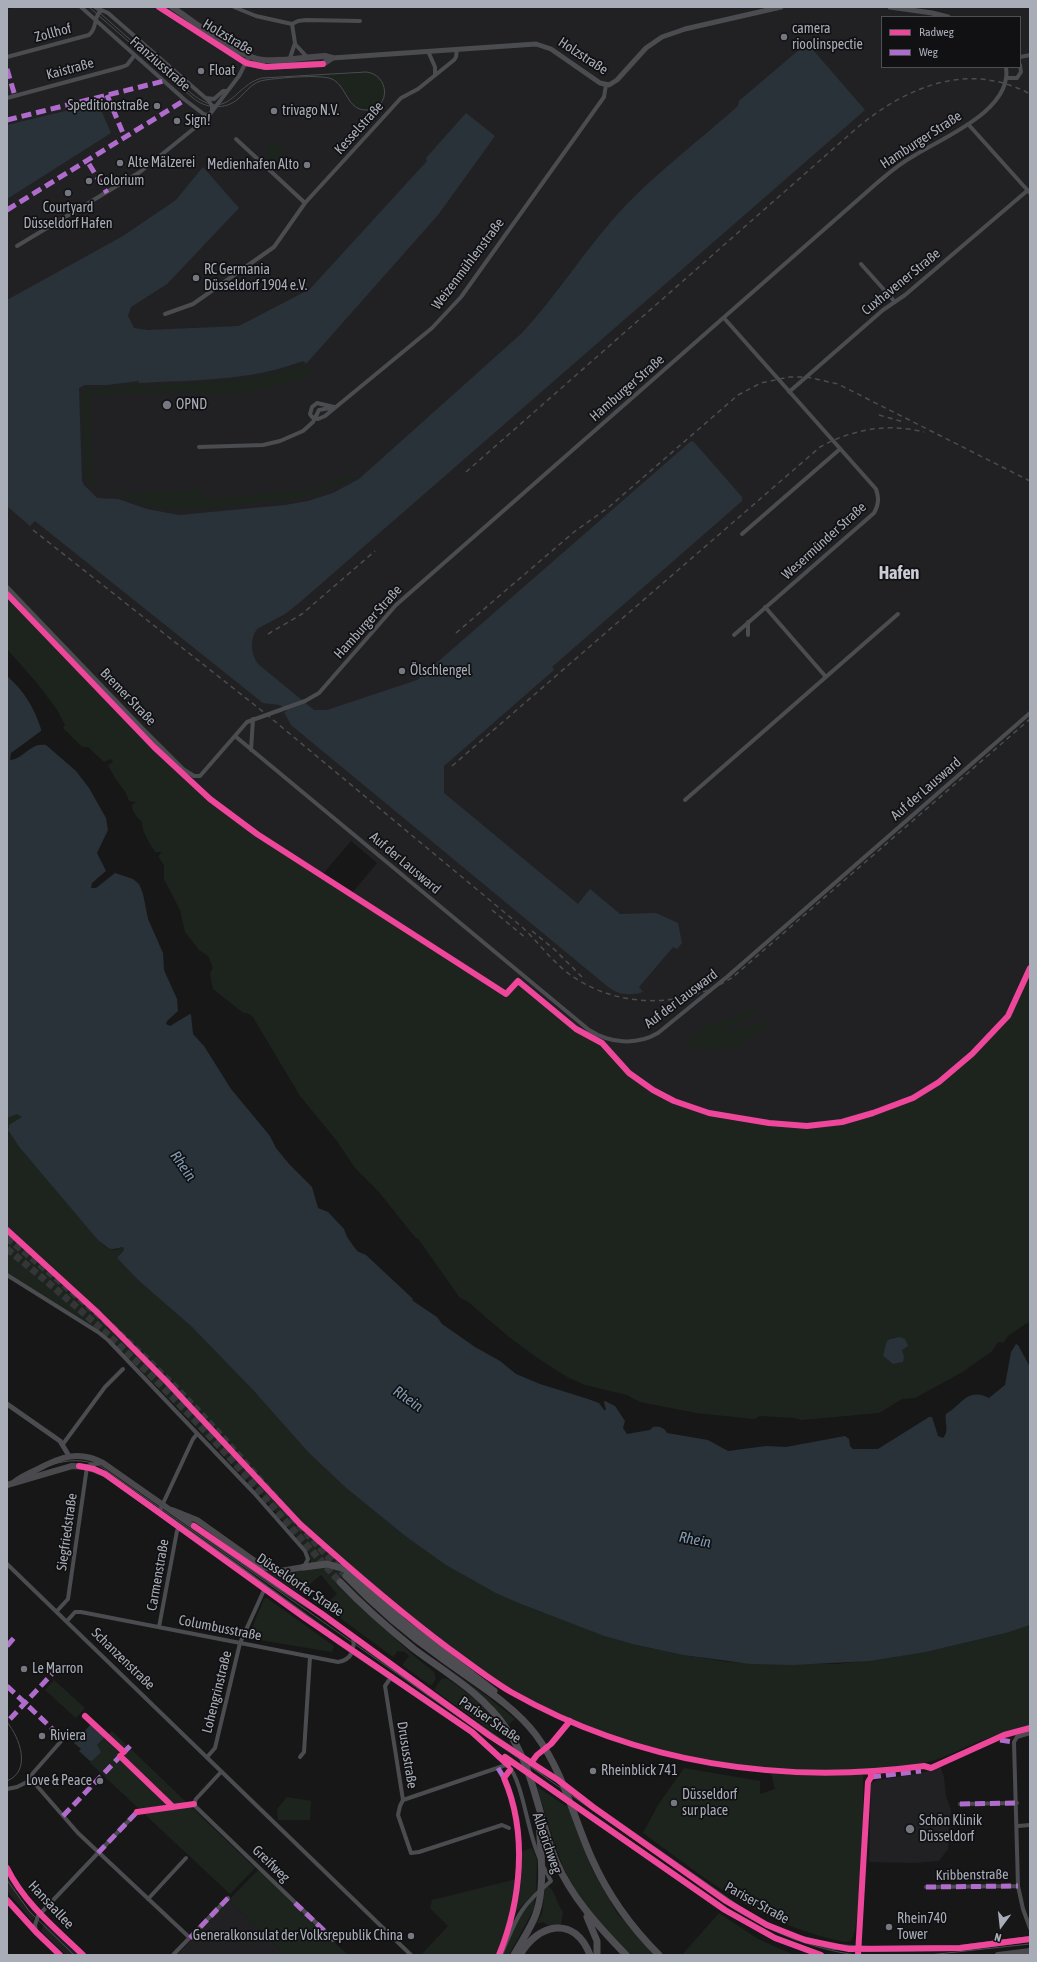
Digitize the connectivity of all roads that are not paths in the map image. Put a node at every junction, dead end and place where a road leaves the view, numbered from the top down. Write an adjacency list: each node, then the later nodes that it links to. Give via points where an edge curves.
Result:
1 (81, 7): 12 (street, Franziusstraße)
2 (95, 7): 9 (street, Franziusstraße)
3 (159, 7): 10 (main road, Holzstraße)
4 (234, 7): 14 (street, Holzstraße, via 256,16)
5 (781, 7): 8 (street)
6 (890, 7): 11 (street)
7 (176, 8): 10 (street, Holzstraße); 19 (main road, Holzstraße)
8 (762, 9): 29 (street, via 662,37 635,57 616,80)
9 (101, 10): 12 (street); 31 (street, Franziusstraße, via 108,13)
10 (173, 16): 24 (main road, Holzstraße)
11 (944, 16)
12 (96, 21): 18 (street, Franziusstraße); 20 (street, Zollhof, via 90,35)
13 (360, 21): 14 (street, Holzstraße, via 306,20)
14 (292, 24): 15 (street)
15 (295, 43): 21 (street); 22 (street)
16 (457, 49): 17 (street, Holzstraße); 27 (street, Kesselstraße, via 454,60); 29 (street, Holzstraße, via 543,46)
17 (428, 51): 23 (street, Holzstraße); 27 (street)
18 (134, 56): 32 (street, Kaistraße, via 122,67); 34 (street, Franziusstraße)
19 (249, 56): 22 (main road, Holzstraße, via 265,60); 24 (street, Franziusstraße)
20 (7, 57)
21 (307, 57): 22 (main road, Holzstraße); 23 (main road, Holzstraße)
22 (290, 58)
23 (332, 58): 24 (main road, Holzstraße, via 323,64 266,67)
24 (246, 63): 30 (street, Franziusstraße)
25 (1006, 68): 28 (street, Hamburger Straße)
26 (1020, 68): 28 (street, via 1017,78)
27 (435, 74): 38 (street, Kesselstraße, via 418,89 401,98)
28 (1006, 78): 35 (street, Hamburger Straße, via 998,98)
29 (606, 85): 45 (street, Weizenmühlenstraße, via 604,97 461,297 432,328)
30 (227, 91): 31 (street, Franziusstraße, via 223,91 214,99); 33 (street, Franziusstraße)
31 (202, 96): 33 (street, Franziusstraße, via 212,106)
32 (7, 98)
33 (212, 111): 34 (street, Franziusstraße)
34 (205, 115): 39 (street, via 197,126 140,172)
35 (968, 124): 37 (street); 43 (street, Hamburger Straße, via 896,167)
36 (236, 140): 38 (street)
37 (1029, 191): 41 (street, Cuxhavener Straße)
38 (305, 203): 42 (street, Kesselstraße, via 274,247 193,304)
39 (17, 246)
40 (861, 264): 41 (street)
41 (895, 302): 44 (street, Cuxhavener Straße)
42 (165, 314)
43 (724, 318): 44 (street, Wesermünder Straße); 58 (street, Hamburger Straße, via 396,604 324,689 305,700)
44 (789, 392): 48 (street, Wesermünder Straße)
45 (334, 407): 46 (street, via 322,418); 46 (street, Weizenmühlenstraße, via 319,410); 46 (street, via 319,403 313,405 310,414)
46 (315, 418): 47 (street, Weizenmühlenstraße, via 314,422 302,431 272,444)
47 (200, 447)
48 (840, 449): 49 (street); 51 (street, Wesermünder Straße, via 876,489 879,497 878,507)
49 (742, 534)
50 (7, 587): 59 (street, Bremer Straße, via 187,772 194,776 201,775)
51 (765, 607): 53 (street, Wesermünder Straße); 56 (street)
52 (898, 614): 56 (street)
53 (748, 622): 54 (street, Wesermünder Straße); 55 (street)
54 (734, 635)
55 (748, 635)
56 (826, 677): 61 (street)
57 (1030, 713): 60 (street, Auf der Lausward, via 728,976 658,1033 630,1042 607,1039 589,1030)
58 (253, 719): 59 (street, Hamburger Straße); 60 (street)
59 (235, 736): 60 (street, Auf der Lausward)
60 (251, 750)
61 (685, 800)
62 (7, 1275): 65 (street, via 98,1332)
63 (123, 1369): 66 (street, via 105,1387)
64 (7, 1404): 66 (street)
65 (197, 1434): 73 (street); 78 (street, via 305,1551 308,1559)
66 (63, 1444): 67 (street)
67 (69, 1456): 68 (main road, Düsseldorfer Straße, via 84,1456); 69 (main road, via 72,1463); 71 (main road, via 66,1464 53,1468); 72 (main road, via 55,1460)
68 (103, 1464): 70 (street); 73 (main road, Düsseldorfer Straße)
69 (77, 1466): 70 (main road, Düsseldorfer Straße); 71 (main road, Düsseldorfer Straße)
70 (87, 1467): 75 (main road, Düsseldorfer Straße, via 105,1474); 82 (street, Siegfriedstraße, via 68,1599)
71 (46, 1475): 72 (main road)
72 (10, 1484)
73 (162, 1505): 74 (main road, Düsseldorfer Straße); 75 (street)
74 (169, 1509): 78 (main road, Düsseldorfer Straße, via 197,1520 263,1567 280,1571); 85 (main road, Düsseldorfer Straße)
75 (159, 1512): 76 (main road, Düsseldorfer Straße)
76 (180, 1527): 81 (main road, Düsseldorfer Straße); 84 (street, Carmenstraße, via 177,1531)
77 (7, 1564): 82 (street, Schanzenstraße)
78 (304, 1566): 91 (highway, via 328,1564 341,1567 354,1575 405,1623 472,1673 521,1714)
79 (346, 1576): 91 (highway, via 401,1627 504,1704)
80 (340, 1582): 108 (highway, via 396,1634 482,1700 505,1726 526,1764)
81 (265, 1588): 86 (street, Lohengrinstraße); 87 (main road, Düsseldorfer Straße)
82 (57, 1611): 83 (street, Schanzenstraße)
83 (67, 1620): 84 (street, Columbusstraße, via 76,1612 81,1612); 95 (street, Schanzenstraße)
84 (159, 1627): 86 (street, Columbusstraße)
85 (353, 1636): 87 (street); 89 (main road, Düsseldorfer Straße)
86 (240, 1643): 88 (street, Columbusstraße); 95 (street, Lohengrinstraße, via 215,1748)
87 (353, 1651): 88 (street, Columbusstraße, via 346,1659 338,1662); 90 (main road, Düsseldorfer Straße)
88 (310, 1657): 96 (street, via 304,1752)
89 (392, 1665): 90 (main road); 104 (main road, Pariser Straße)
90 (392, 1676): 94 (main road, Pariser Straße); 105 (street, Drususstraße, via 385,1686)
91 (534, 1732): 142 (highway, via 564,1782 592,1860 616,1902 644,1940)
92 (1030, 1733): 106 (street, Kribbenstraße, via 1017,1737 1014,1742)
93 (63, 1739): 99 (street)
94 (490, 1747): 97 (main road, Pariser Straße); 97 (main road, Pariser Straße)
95 (208, 1756): 98 (street, Schanzenstraße)
96 (300, 1757)
97 (509, 1765): 101 (main road, Pariser Straße, via 524,1763); 102 (main road, Pariser Straße); 105 (street); 137 (street, Alberichweg, via 513,1766 532,1840 550,1881 520,1910)
98 (221, 1772): 127 (street, Greifweg, via 194,1804); 136 (street, Schanzenstraße)
99 (30, 1778): 103 (street, via 22,1785); 113 (street, via 72,1828)
100 (871, 1778): 130 (street, via 868,1782)
101 (553, 1779): 102 (main road, via 547,1780); 104 (main road, Pariser Straße)
102 (547, 1785): 143 (main road, Pariser Straße, via 749,1925 789,1944)
103 (7, 1789)
104 (574, 1793): 130 (main road, Pariser Straße, via 726,1901 762,1922 781,1932)
105 (403, 1800): 112 (street, Drususstraße, via 398,1816 411,1853 502,1825)
106 (1017, 1803): 107 (street); 111 (street, Kribbenstraße)
107 (960, 1804)
108 (539, 1808): 119 (highway, via 550,1846); 138 (highway, via 540,1898 536,1915)
109 (137, 1812): 113 (street)
110 (1030, 1825): 111 (street)
111 (1018, 1826): 116 (street, Kribbenstraße)
112 (509, 1828)
113 (98, 1853): 120 (street); 122 (street)
114 (186, 1858): 120 (street)
115 (7, 1868): 122 (street, Hansaallee, via 23,1894)
116 (1018, 1886): 117 (street, Kribbenstraße); 123 (street, Kribbenstraße)
117 (926, 1887)
118 (228, 1898): 125 (street)
119 (576, 1898): 131 (highway, via 594,1931); 141 (highway)
120 (148, 1899): 125 (street)
121 (7, 1900): 124 (street, Hansaallee)
122 (40, 1913): 124 (street, Hansaallee, via 35,1922); 134 (street, Hansaallee)
123 (1030, 1928)
124 (36, 1932): 133 (street, Hansaallee)
125 (190, 1938): 135 (street)
126 (1030, 1939): 130 (main road, Pariser Straße, via 960,1948)
127 (334, 1940)
128 (1030, 1948): 132 (street)
129 (1030, 1951): 132 (main road)
130 (858, 1952)
131 (597, 1953)
132 (1016, 1953): 144 (main road)
133 (60, 1955)
134 (84, 1955)
135 (173, 1955)
136 (411, 1955)
137 (501, 1955)
138 (514, 1955)
139 (520, 1955): 140 (highway, via 537,1934 550,1928 560,1928 579,1936)
140 (590, 1955)
141 (626, 1955)
142 (659, 1955)
143 (821, 1955)
144 (998, 1955)

